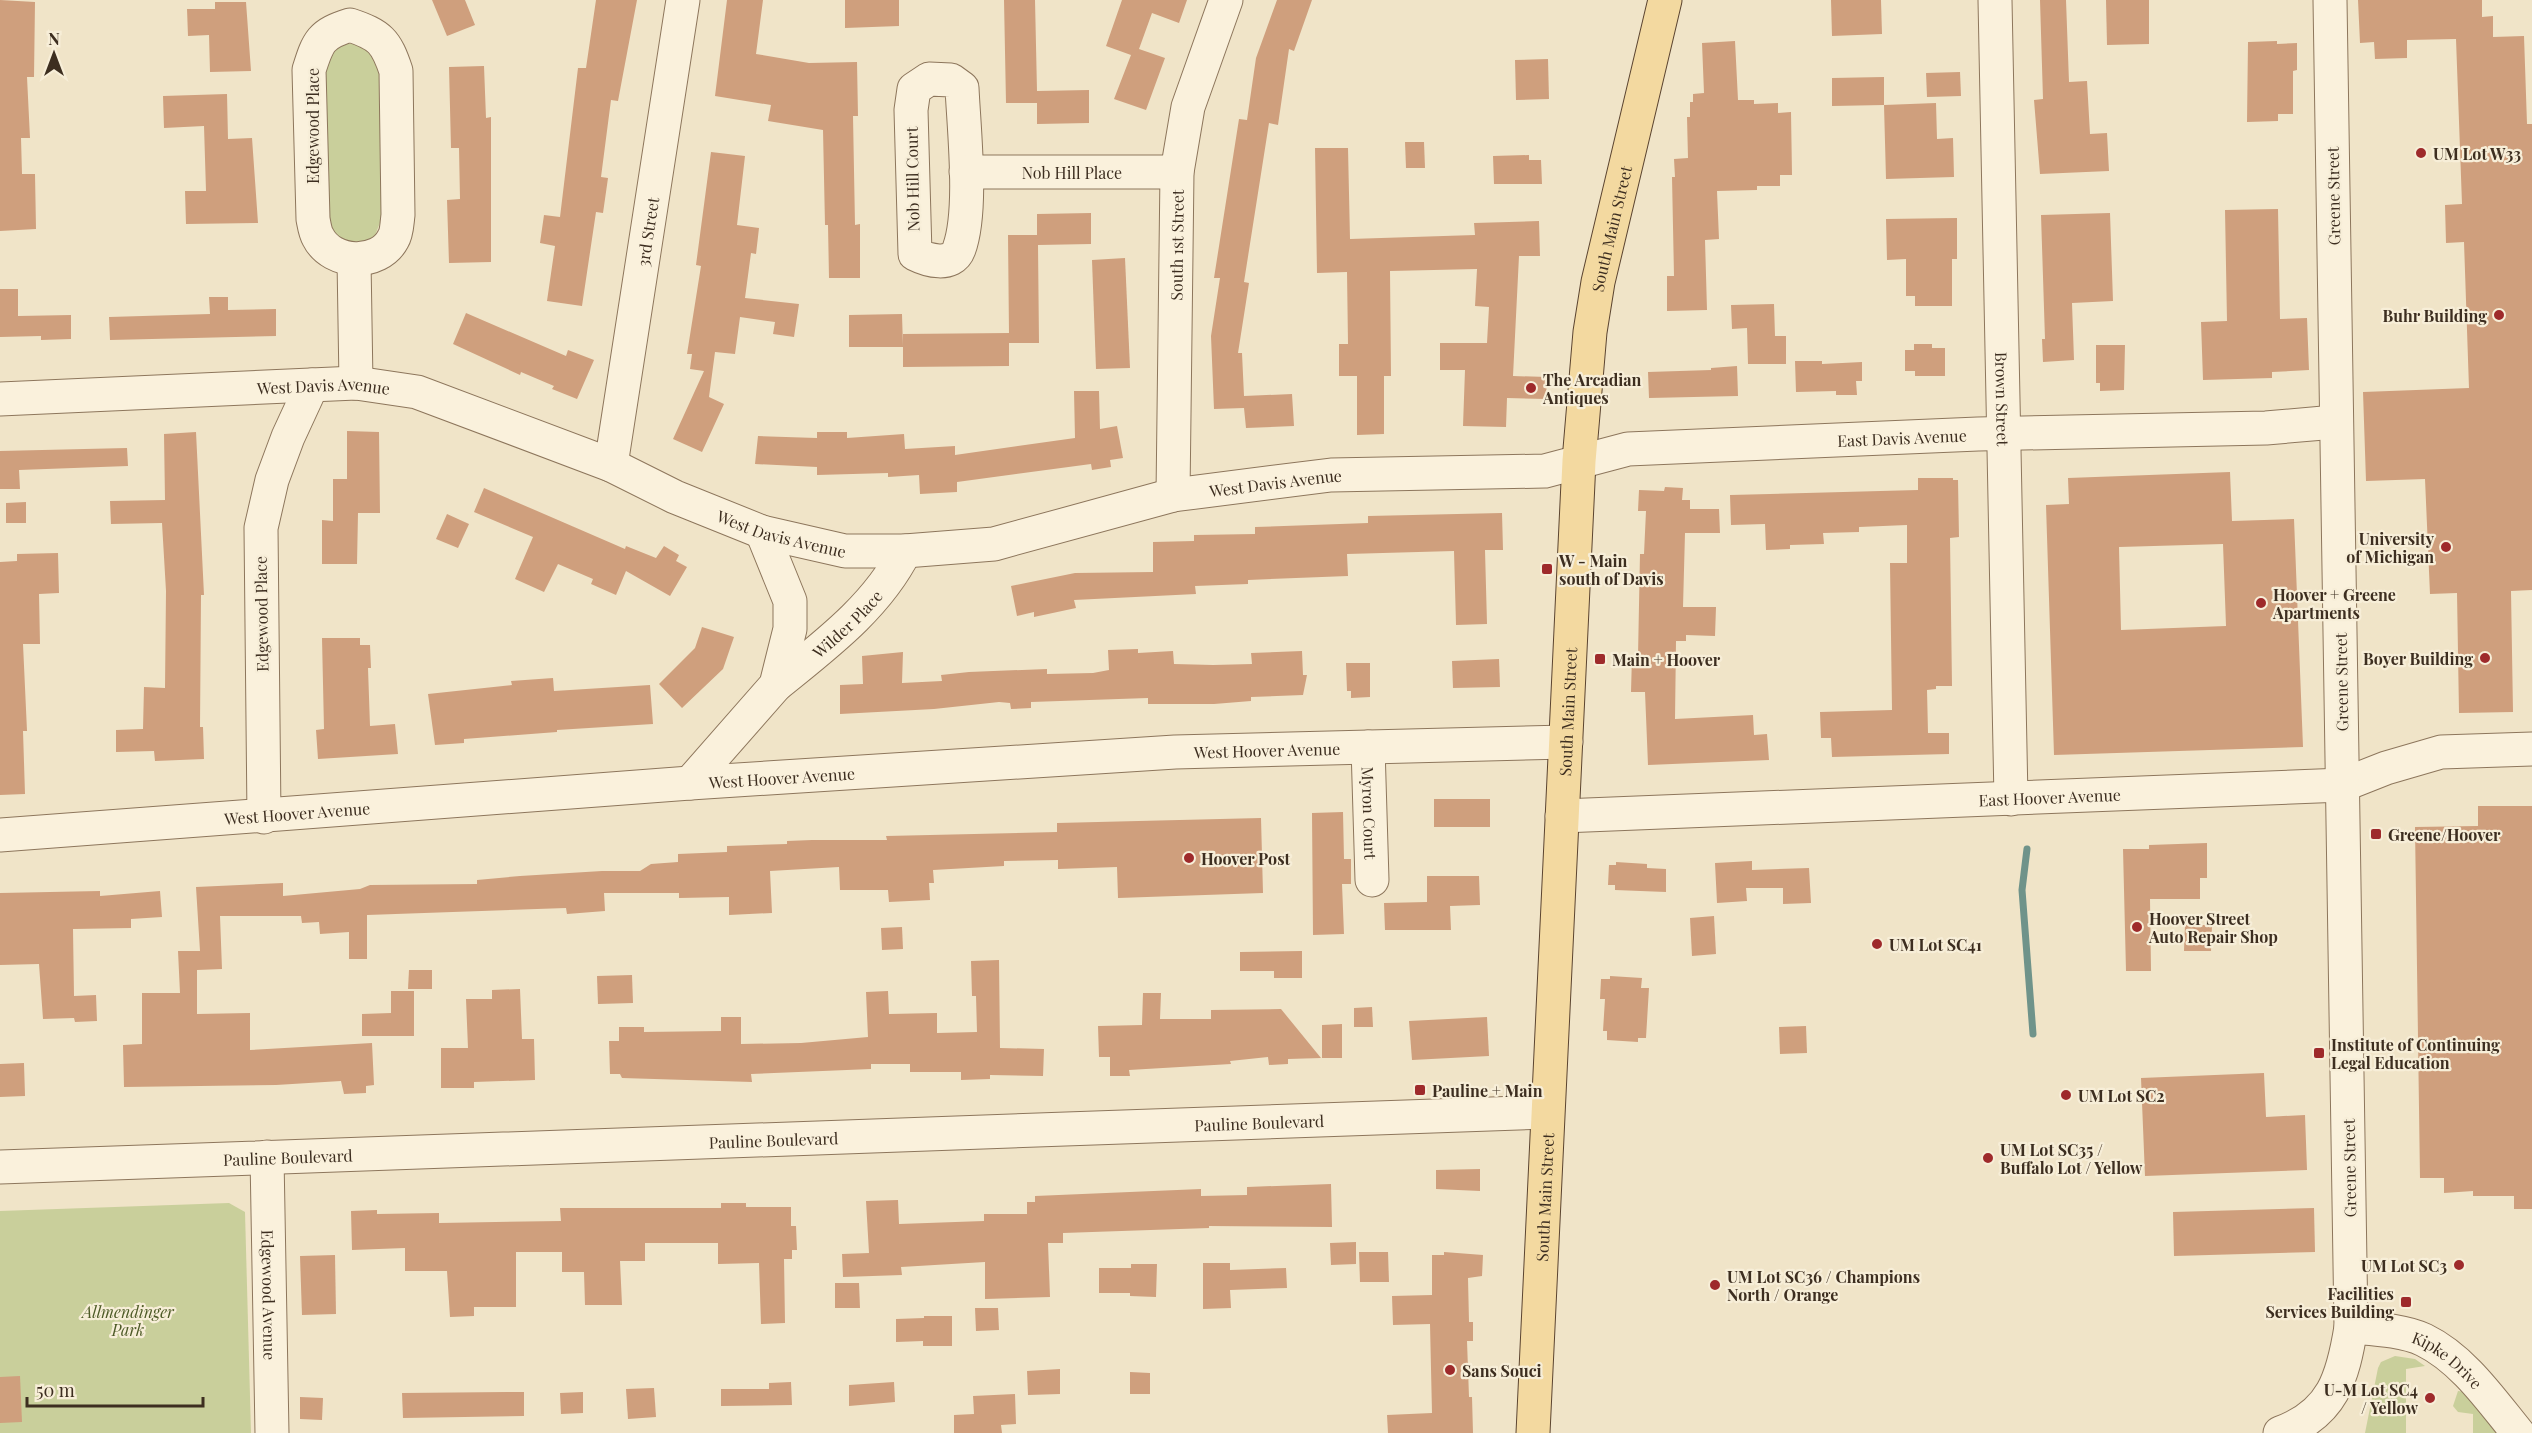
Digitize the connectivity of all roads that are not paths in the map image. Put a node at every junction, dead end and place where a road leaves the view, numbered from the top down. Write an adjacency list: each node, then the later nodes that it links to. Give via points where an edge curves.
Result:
1 (683, 0): 15 (street, 3rd Street)
2 (1226, 0): 7 (street, South 1st Street, via 1188,107)
3 (1665, 0): 14 (main road, South Main Street, via 1598,282)
4 (1995, 0): 13 (street, Brown Street)
5 (2330, 0): 12 (street, Greene Street)
6 (966, 172): 6 (street, Nob Hill Court, via 958,251 948,260 928,261 915,254 912,231 912,110 914,89 929,79 951,80 962,88); 7 (street, Nob Hill Place)
7 (1178, 172): 16 (street, South 1st Street)
8 (354, 260): 8 (street, Edgewood Place, via 380,254 394,238 398,215 396,71 388,48 375,33 350,25 330,31 317,46 309,70 313,219 318,238 333,252); 9 (street)
9 (356, 383): 10 (street, West Davis Avenue); 15 (street, West Davis Avenue, via 417,392)
10 (312, 385): 11 (street, West Davis Avenue); 27 (street, Edgewood Place, via 272,480 261,528)
11 (0, 399)
12 (2335, 422): 13 (street, East Davis Avenue, via 2266,428); 24 (street, Greene Street)
13 (2003, 433): 14 (street, East Davis Avenue, via 1628,449); 25 (street, Brown Street)
14 (1580, 461): 16 (street, West Davis Avenue, via 1545,471 1331,475); 20 (main road, South Main Street)
15 (611, 465): 17 (street, West Davis Avenue, via 675,497)
16 (1173, 495): 18 (street, West Davis Avenue, via 994,544)
17 (762, 532): 18 (street, West Davis Avenue, via 845,551); 19 (street, Wilder Place, via 790,601 790,629)
18 (904, 551): 19 (street, Wilder Place, via 893,574 836,637)
19 (776, 685): 23 (street, Wilder Place)
20 (1566, 741): 21 (street, West Hoover Avenue); 26 (main road, South Main Street)
21 (1368, 747): 23 (street, West Hoover Avenue, via 1175,752); 29 (street, Myron Court)
22 (2532, 749): 24 (street, East Hoover Avenue, via 2440,752)
23 (690, 783): 27 (street, West Hoover Avenue)
24 (2343, 785): 25 (street, East Hoover Avenue); 33 (street, Greene Street)
25 (2011, 799): 26 (street, East Hoover Avenue)
26 (1562, 816): 30 (main road, South Main Street)
27 (264, 817): 28 (street, West Hoover Avenue)
28 (0, 835)
29 (1372, 880)
30 (1546, 1112): 31 (street, Pauline Boulevard); 35 (main road, South Main Street)
31 (267, 1157): 32 (street, Pauline Boulevard); 34 (street, Edgewood Avenue)
32 (0, 1167)
33 (2351, 1328): 36 (street, Greene Street, via 2334,1391 2315,1413); 37 (street, Kipke Drive, via 2423,1340 2474,1379)
34 (272, 1433)
35 (1533, 1433)
36 (2280, 1433)
37 (2518, 1433)

